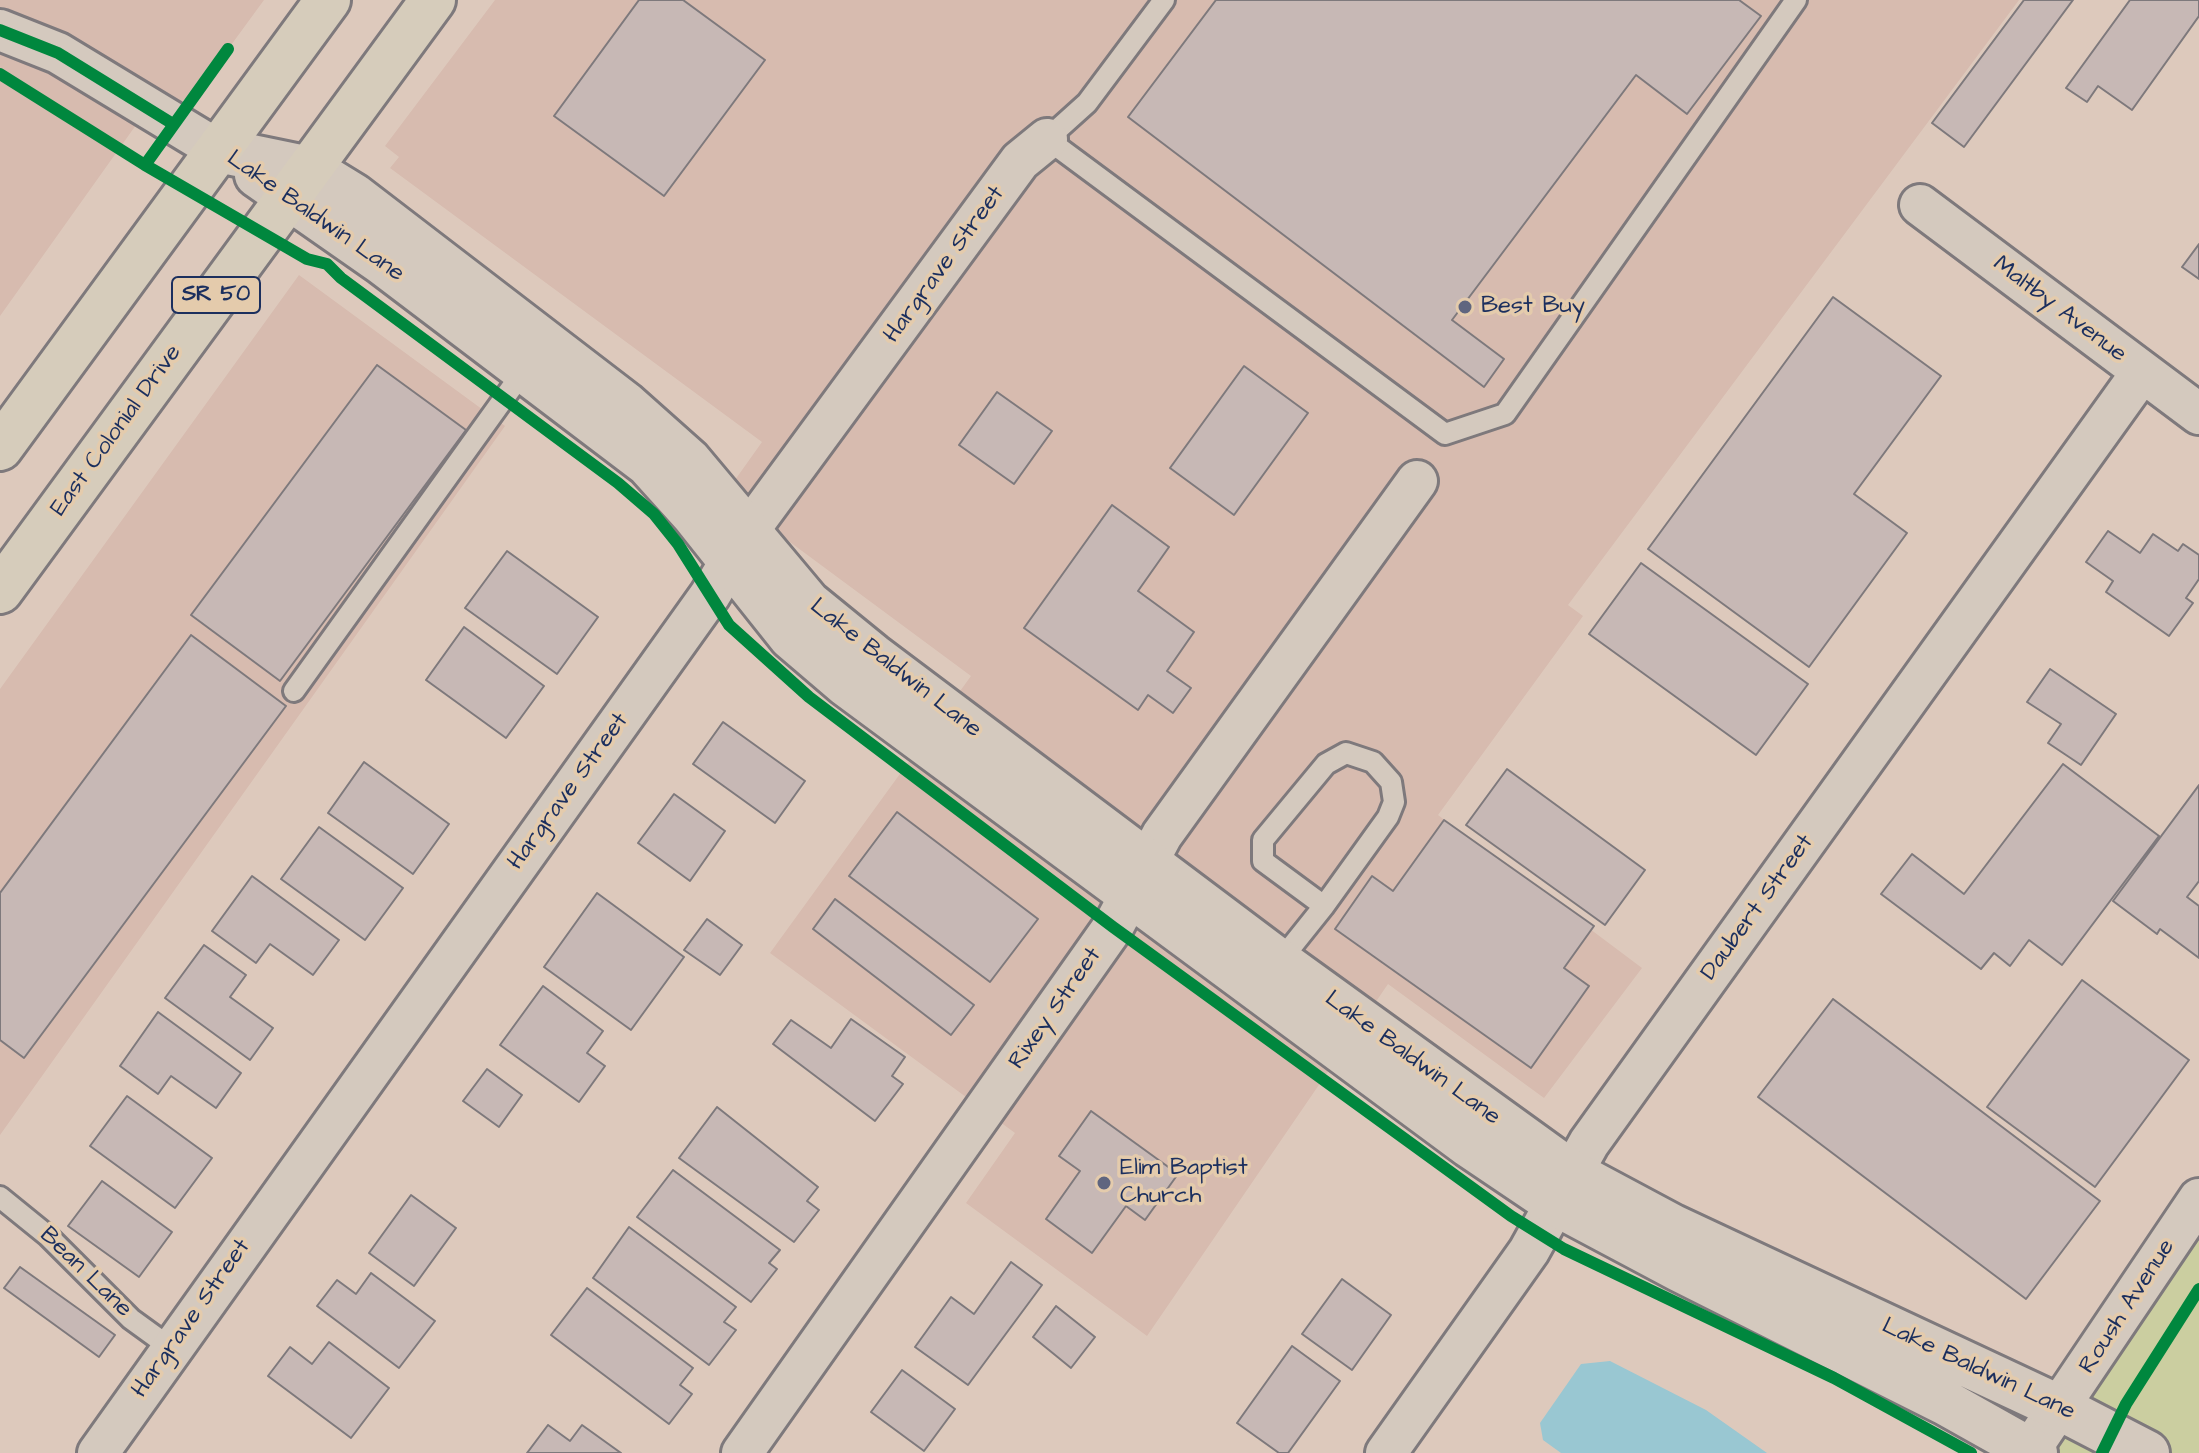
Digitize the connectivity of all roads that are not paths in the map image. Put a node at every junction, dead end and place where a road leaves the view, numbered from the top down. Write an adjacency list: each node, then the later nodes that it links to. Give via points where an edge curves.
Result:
1 (328, 0): 7 (highway)
2 (433, 0): 8 (highway, East Colonial Drive / SR 50)
3 (1164, 0): 6 (lane, via 1087,103)
4 (1796, 0): 6 (lane, via 1505,414 1445,434)
5 (0, 30): 7 (street, via 58,53)
6 (1047, 139): 15 (street, Hargrave Street, via 1020,161)
7 (218, 150): 8 (street, Lake Baldwin Lane); 13 (highway)
8 (299, 183): 10 (street, Lake Baldwin Lane); 15 (street, Lake Baldwin Lane, via 354,196 625,404 689,461); 16 (highway, East Colonial Drive / SR 50)
9 (1920, 205): 11 (street, Maltby Avenue)
10 (525, 369): 15 (street, Lake Baldwin Lane, via 648,464); 17 (lane)
11 (2142, 372): 12 (street, Maltby Avenue); 21 (street, Daubert Street, via 1589,1143)
12 (2199, 414)
13 (0, 448)
14 (1417, 481): 18 (street, Rixey Street, via 1162,835)
15 (740, 546): 18 (street, Lake Baldwin Lane, via 791,637 846,684); 24 (street, Hargrave Street)
16 (0, 591)
17 (294, 691)
18 (1139, 880): 20 (street, Lake Baldwin Lane); 28 (street, Rixey Street, via 1113,927)
19 (1324, 906): 19 (lane, via 1394,802 1391,782 1373,762 1346,753 1326,764 1263,840 1263,861); 20 (lane)
20 (1269, 976): 21 (street, Lake Baldwin Lane, via 1469,1145)
21 (1563, 1188): 25 (street, Lake Baldwin Lane, via 1673,1227); 26 (street, Lake Baldwin Lane); 29 (street, Daubert Street, via 1529,1251)
22 (0, 1197): 24 (lane, Bean Lane, via 48,1236 131,1319)
23 (2199, 1199): 25 (street, Roush Avenue)
24 (171, 1348): 27 (street, Hargrave Street)
25 (2060, 1408): 26 (street, Roush Avenue); 30 (street, Lake Baldwin Lane)
26 (2031, 1452)
27 (98, 1453)
28 (742, 1453)
29 (1386, 1453)
30 (2147, 1453)

